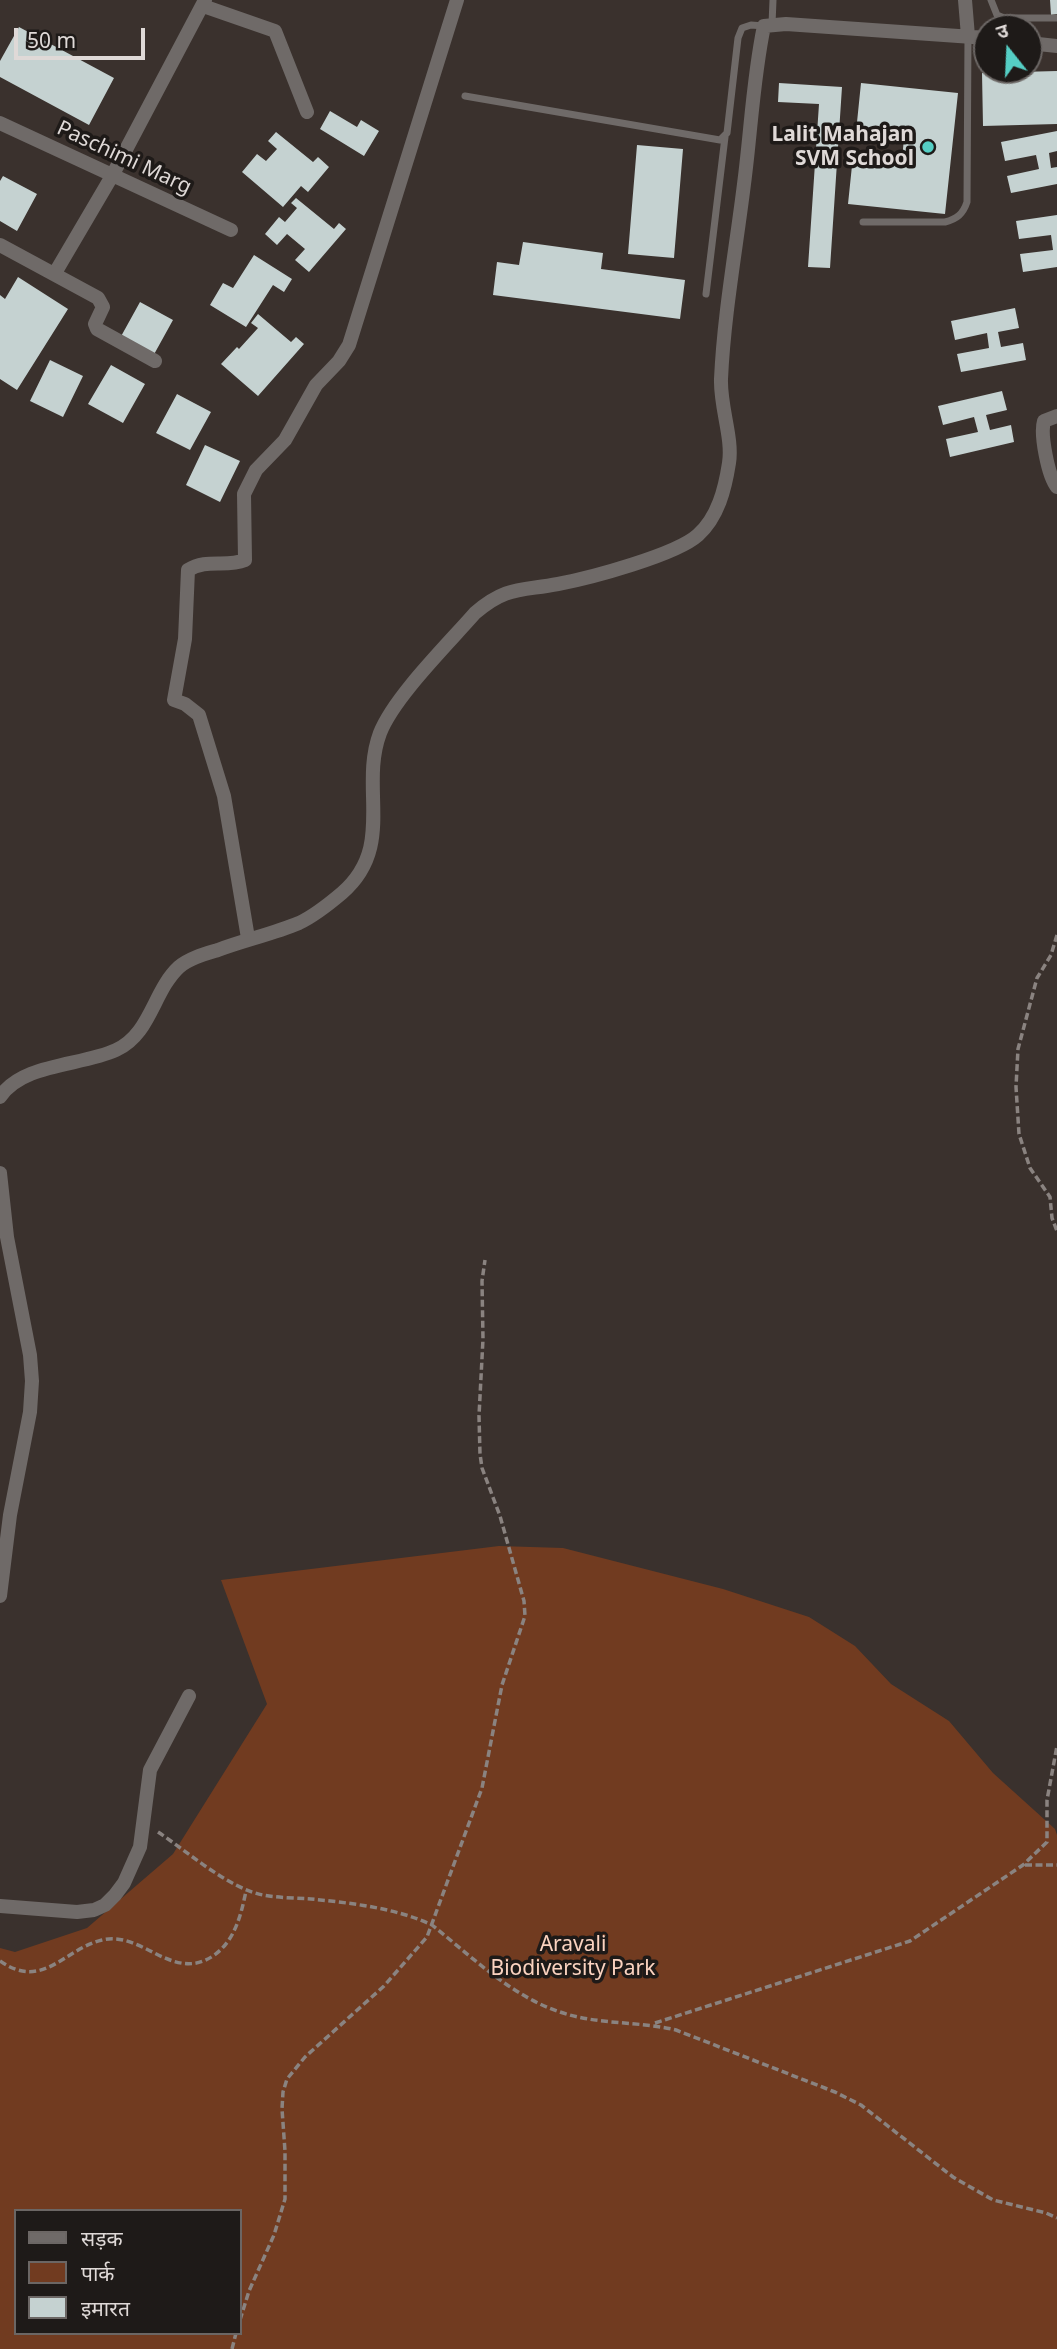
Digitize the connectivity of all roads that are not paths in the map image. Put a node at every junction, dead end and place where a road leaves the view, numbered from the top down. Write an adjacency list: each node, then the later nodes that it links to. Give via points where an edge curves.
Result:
1 (457, 0): 21 (street, via 349,345 316,385 285,440 256,470 244,494 245,560 198,564 188,570 185,639 174,700 199,715 203,726 224,796)
2 (773, 0): 5 (lane)
3 (965, 0): 6 (street)
4 (204, 3): 9 (street, via 275,31); 12 (street)
5 (768, 25): 6 (street); 11 (lane, via 742,28 737,38); 21 (street, via 758,53 723,354 722,407 729,459 725,486 710,522 698,535 669,551 578,579 508,591 475,613 388,716 373,767 373,837 355,881 304,920)
6 (968, 36): 7 (street); 13 (lane, via 964,212 945,222)
7 (973, 37)
8 (465, 96): 11 (lane, via 716,141)
9 (307, 112)
10 (0, 123): 12 (street, Paschimi Marg)
11 (725, 136): 17 (lane)
12 (112, 176): 14 (street, Paschimi Marg); 16 (street)
13 (863, 222)
14 (232, 229)
15 (0, 245): 16 (street)
16 (55, 273): 18 (street, via 101,300 97,329)
17 (706, 294)
18 (155, 361)
19 (1057, 415): 20 (street, via 1043,425 1051,479)
20 (1057, 487)
21 (248, 939): 22 (street, via 180,966 145,1023 118,1049 19,1079)
22 (0, 1097)
23 (0, 1173): 24 (street, via 32,1381)
24 (0, 1596)
25 (189, 1696): 26 (street, via 150,1770 139,1847 124,1883 105,1905 77,1912)
26 (0, 1906)

